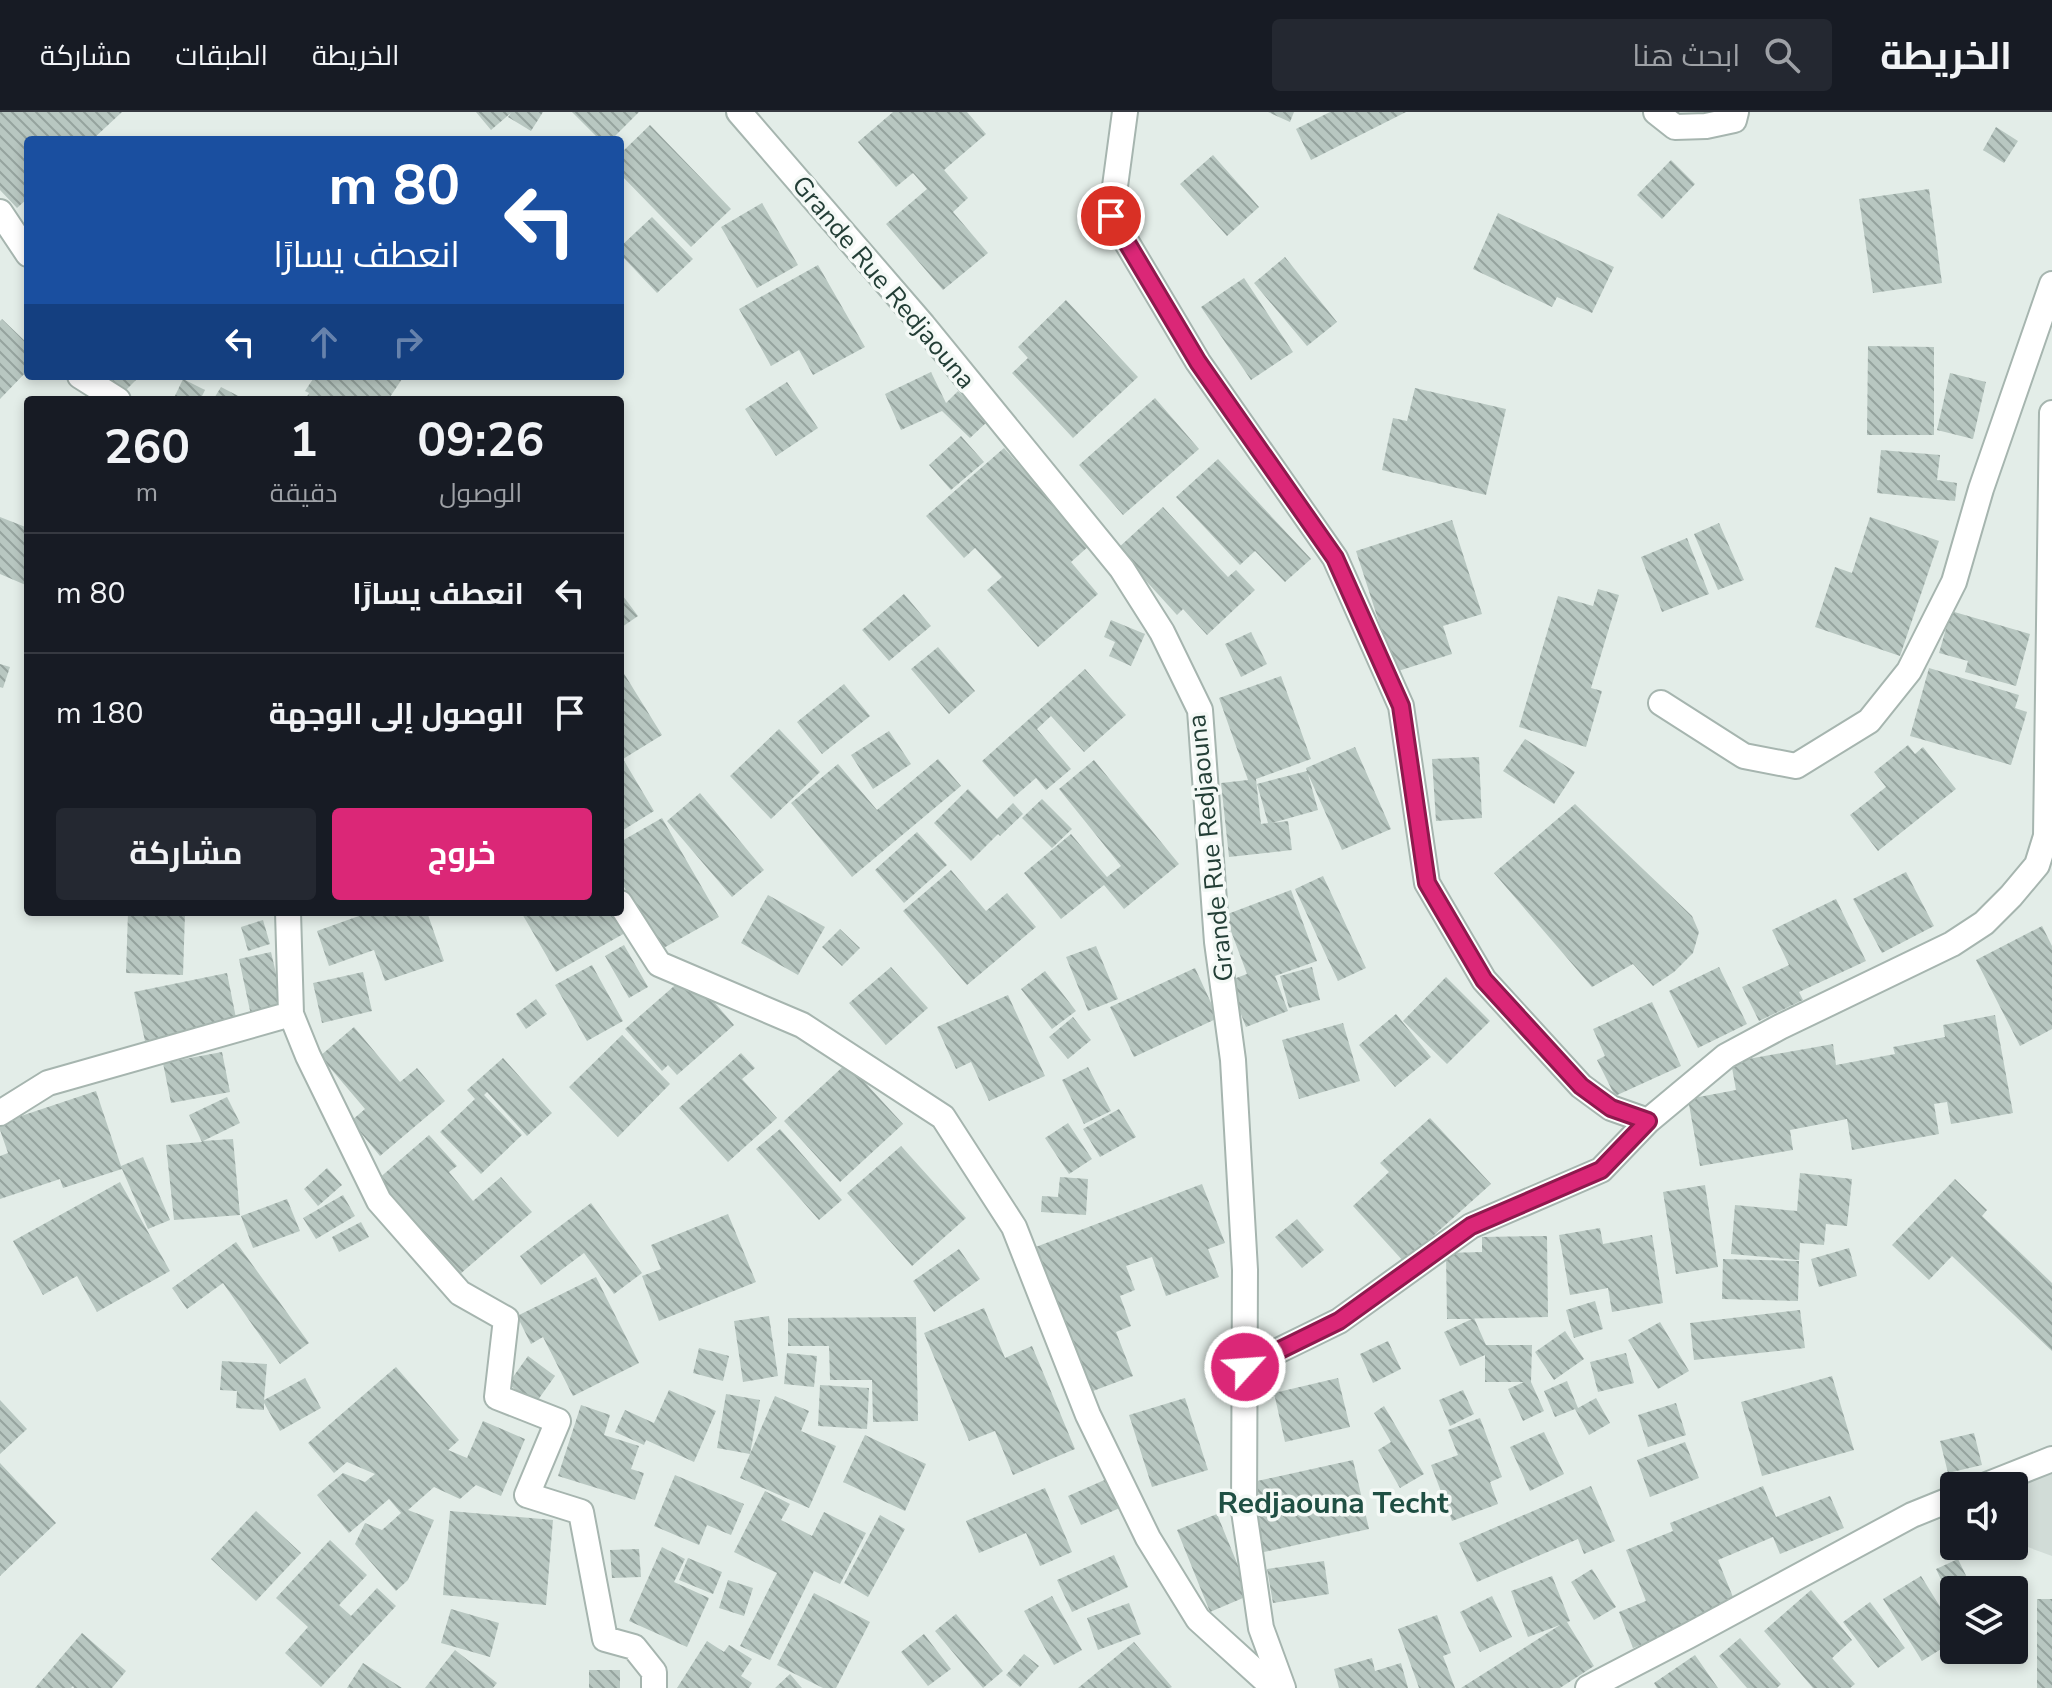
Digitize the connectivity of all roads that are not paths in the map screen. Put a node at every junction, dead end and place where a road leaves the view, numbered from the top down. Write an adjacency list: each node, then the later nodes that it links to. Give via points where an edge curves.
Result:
1 (739, 112): 17 (street, Grande Rue Redjaouna, via 923,325 1122,569 1162,632 1200,710 1217,942 1233,1060)
2 (1125, 112): 16 (street, via 1111,216 1198,362 1335,558 1401,706 1427,883 1484,980 1581,1086 1611,1108)
3 (1656, 112): 4 (street, via 1675,127 1734,120)
4 (1736, 112)
5 (0, 212): 6 (street)
6 (24, 248)
7 (2052, 284): 11 (street, via 1954,582 1909,671 1869,721 1796,766 1744,756)
8 (86, 380): 9 (street)
9 (112, 396)
10 (2052, 413): 16 (street, via 2046,836 2037,865 1984,923 1952,944 1726,1056)
11 (1661, 703)
12 (624, 909): 22 (street, via 659,964 802,1025 943,1117 1014,1227 1088,1415 1148,1538 1198,1619)
13 (288, 916): 14 (street)
14 (291, 1014): 15 (street, via 48,1083); 21 (street, via 379,1201 460,1293 506,1319 497,1397 558,1421 527,1495 581,1512 605,1639 634,1647 654,1672)
15 (0, 1113)
16 (1648, 1121): 17 (street, via 1601,1170 1471,1226 1339,1321)
17 (1245, 1367): 23 (street, Grande Rue Redjaouna, via 1244,1511 1261,1628)
18 (2052, 1459): 19 (street)
19 (2019, 1472)
20 (1940, 1504): 24 (street)
21 (654, 1688)
22 (1274, 1688)
23 (1283, 1688)
24 (1588, 1688)

